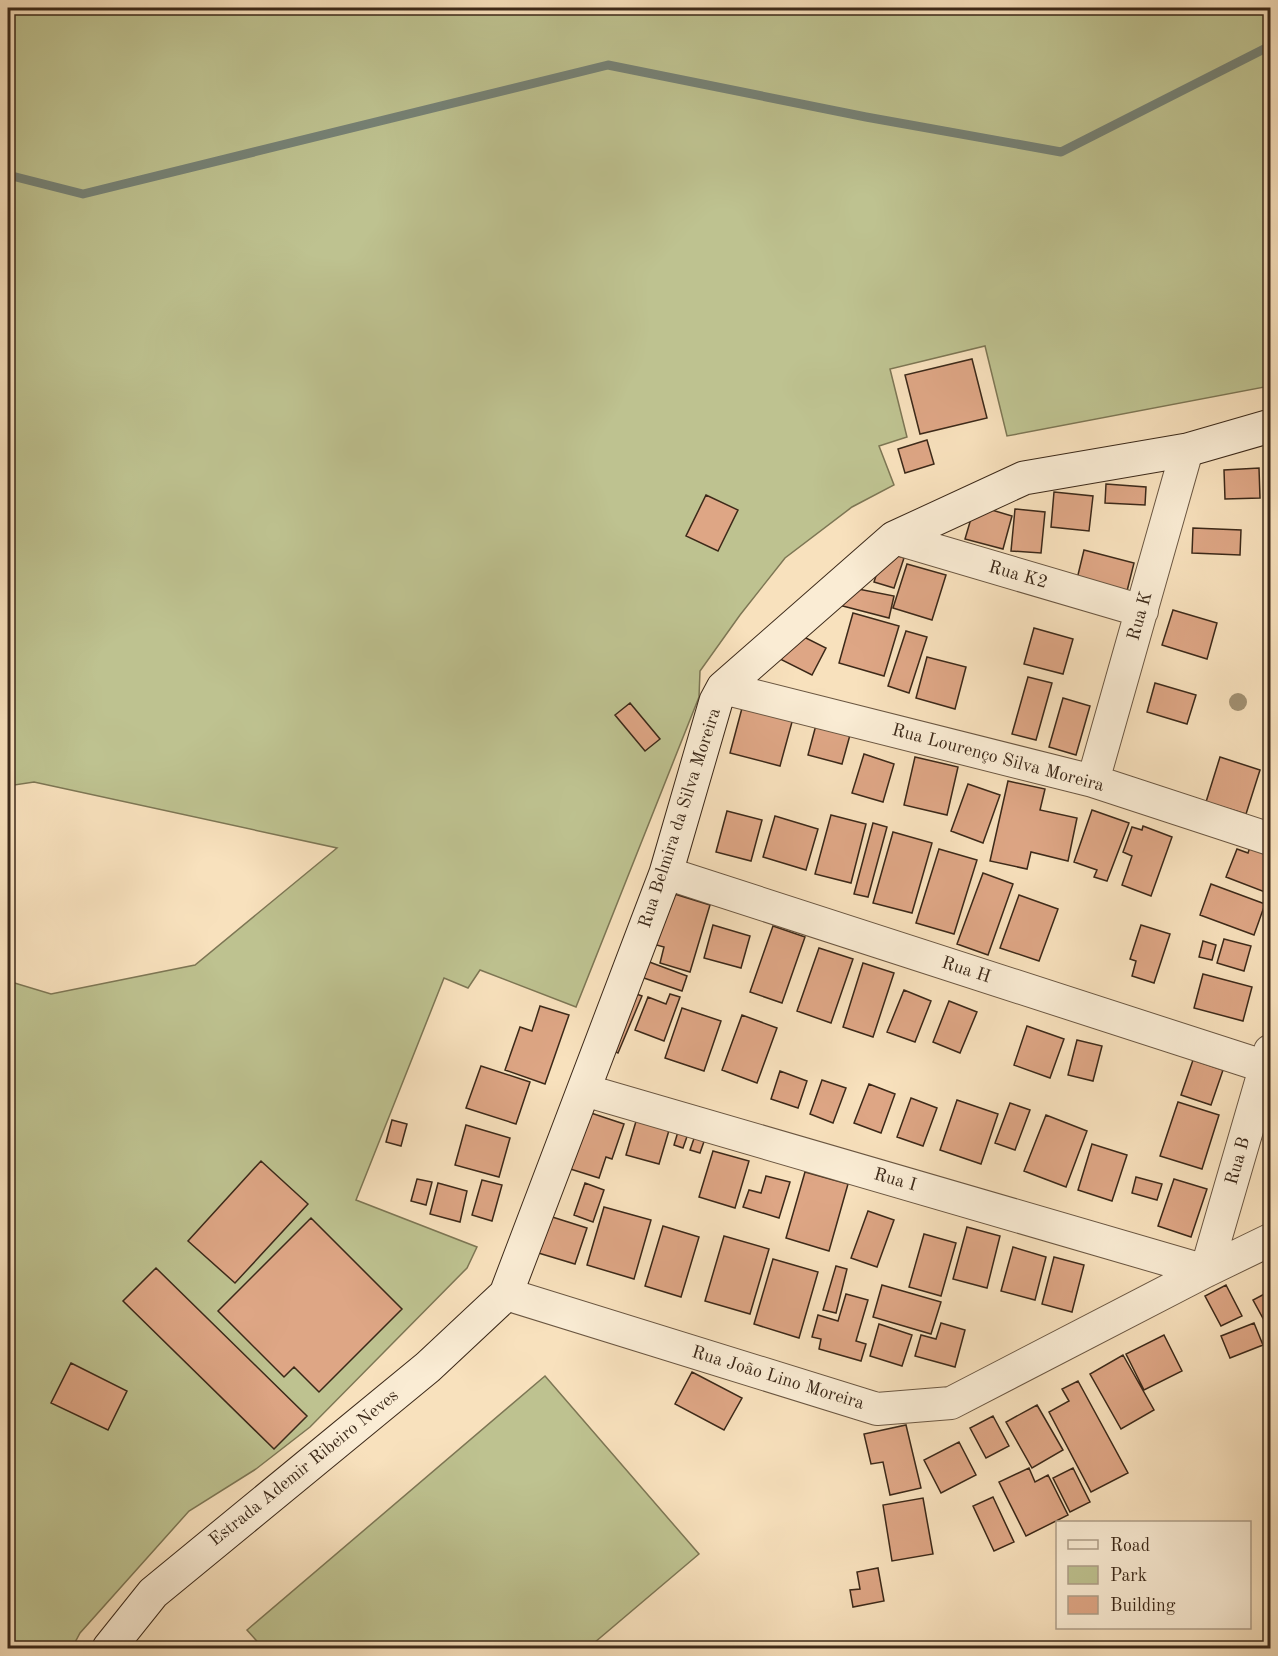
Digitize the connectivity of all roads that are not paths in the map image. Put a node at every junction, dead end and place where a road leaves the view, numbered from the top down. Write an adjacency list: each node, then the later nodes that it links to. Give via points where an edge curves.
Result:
1 (1270, 426): 2 (main road, Rua Belmira da Silva Moreira)
2 (1187, 450): 3 (main road, Rua Belmira da Silva Moreira, via 1024,478); 4 (street, Rua K)
3 (894, 538): 4 (street, Rua K2); 5 (main road, Rua Belmira da Silva Moreira)
4 (1142, 611): 6 (street, Rua K)
5 (723, 688): 6 (street, Rua Lourenço Silva Moreira); 8 (main road, Rua Belmira da Silva Moreira)
6 (1093, 782): 7 (street, Rua Lourenço Silva Moreira)
7 (1270, 838)
8 (666, 873): 9 (street, Rua H); 10 (main road, Rua Belmira da Silva Moreira)
9 (1268, 1059): 12 (street, Rua B)
10 (584, 1090): 12 (street, Rua I); 13 (main road, Rua Belmira da Silva Moreira)
11 (1270, 1240): 12 (street, Rua João Lino Moreira)
12 (1206, 1271): 13 (street, Rua João Lino Moreira, via 951,1403 877,1409)
13 (506, 1294): 14 (main road, Estrada Ademir Ribeiro Neves, via 428,1366 153,1593)
14 (109, 1648)

